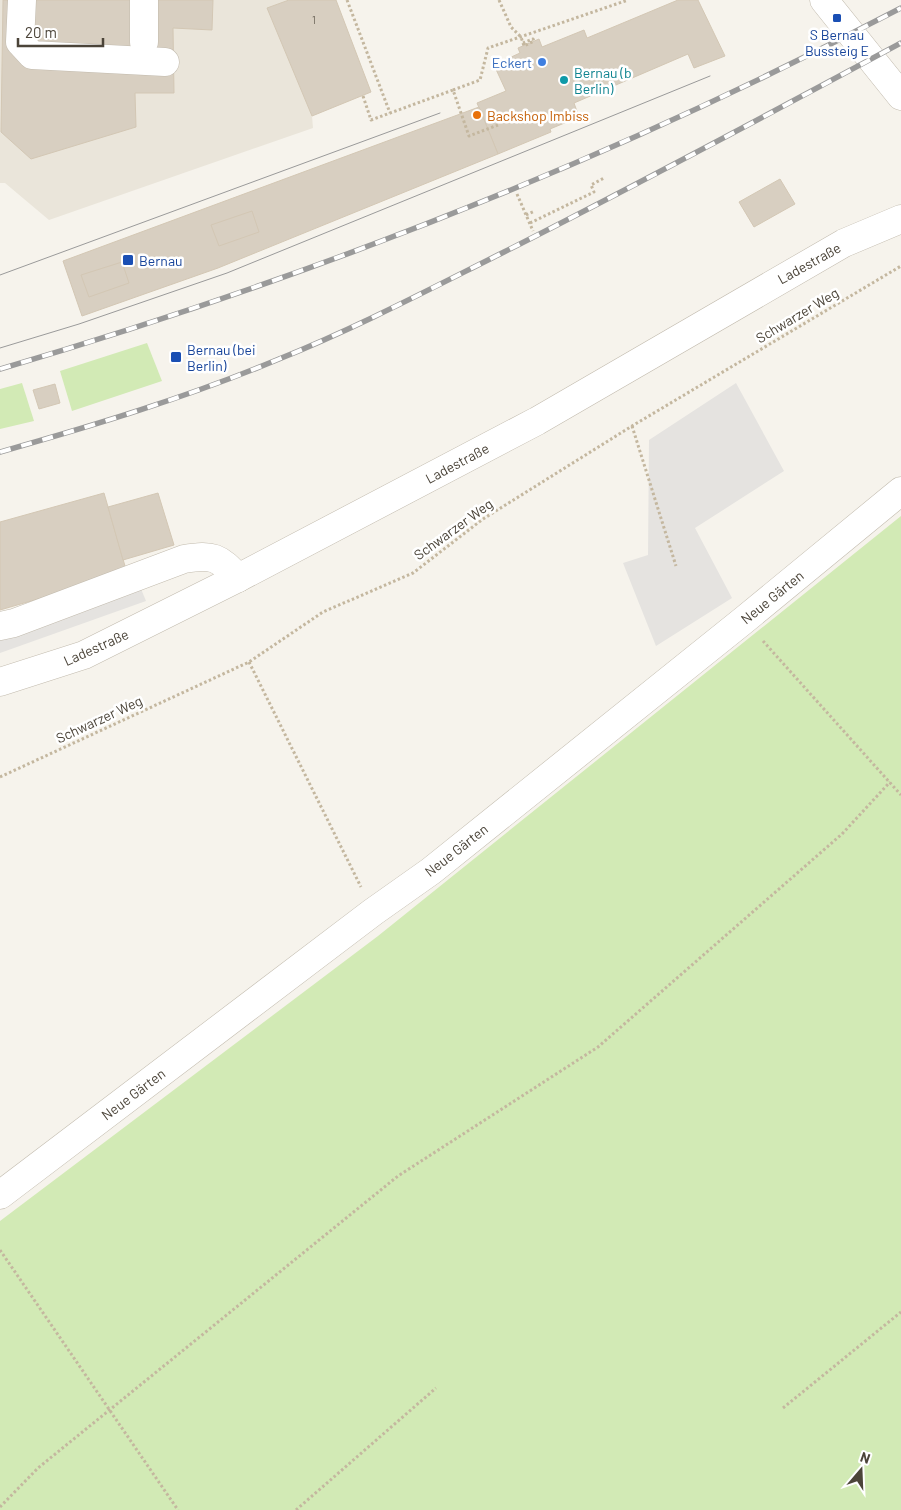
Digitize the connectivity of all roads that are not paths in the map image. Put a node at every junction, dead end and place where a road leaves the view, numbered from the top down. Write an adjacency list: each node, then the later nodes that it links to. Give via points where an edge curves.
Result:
1 (22, 0): 5 (street, via 20,42 32,55)
2 (144, 0): 4 (street)
3 (824, 0): 6 (street)
4 (144, 42)
5 (165, 62)
6 (901, 96)
7 (901, 219): 9 (street, Ladestraße, via 844,243 537,420)
8 (901, 491): 12 (street, Neue Gärten, via 431,871)
9 (238, 578): 10 (street, via 224,562 207,555 184,559); 11 (street, Ladestraße, via 84,655)
10 (0, 626)
11 (0, 682)
12 (0, 1195)

